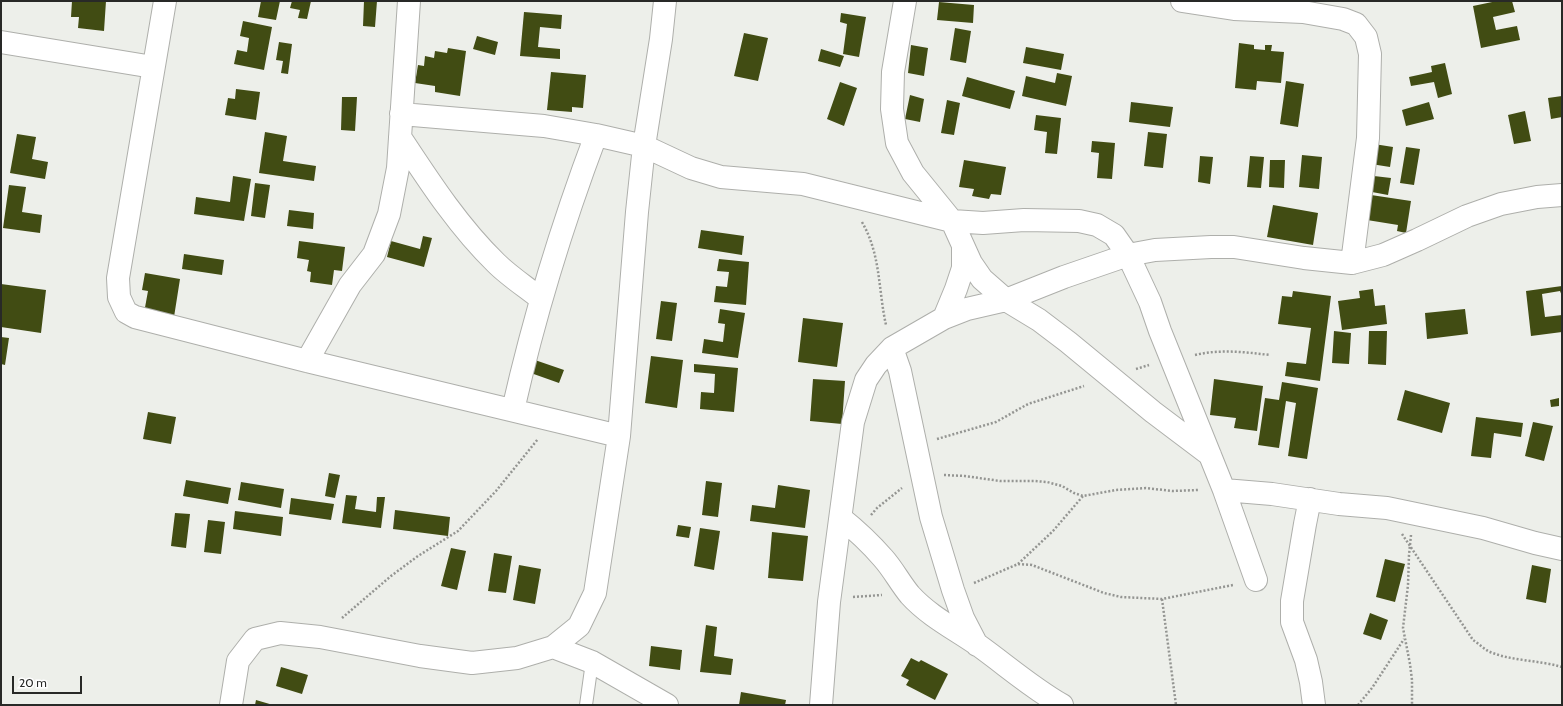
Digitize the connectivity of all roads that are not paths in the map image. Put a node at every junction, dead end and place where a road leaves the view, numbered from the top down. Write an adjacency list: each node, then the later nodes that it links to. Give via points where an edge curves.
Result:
1 (165, 1): 7 (street)
2 (409, 1): 8 (street)
3 (665, 1): 11 (street)
4 (905, 1): 13 (street, via 892,72 892,108 897,143 913,173)
5 (1182, 1): 16 (street, via 1234,9 1303,12 1343,19 1356,24 1366,37 1370,54 1368,138)
6 (1, 42): 7 (street)
7 (153, 67): 21 (street, via 118,278 119,297 126,312 135,317)
8 (401, 114): 9 (street, via 544,126); 10 (street)
9 (596, 135): 11 (street); 17 (street)
10 (400, 137): 17 (street, via 461,225 496,264); 21 (street, via 398,168 390,207 374,254 350,285)
11 (644, 146): 13 (street, via 691,168 721,177 803,184); 23 (street)
12 (1562, 195): 16 (street, via 1501,204 1467,216 1383,255)
13 (952, 221): 14 (street); 15 (street, via 1079,221 1097,225 1114,235)
14 (963, 247): 18 (street, via 982,279); 19 (street, via 963,268)
15 (1128, 255): 16 (street, via 1156,250 1234,247 1304,258); 18 (street); 24 (street, via 1150,302)
16 (1352, 262)
17 (541, 299): 22 (street)
18 (1006, 300): 19 (street, via 966,309); 24 (street, via 1068,342 1152,412)
19 (944, 318): 20 (street)
20 (892, 348): 27 (street, via 866,380 853,422 847,465); 30 (street, via 900,371 931,517 963,618)
21 (307, 361): 22 (street)
22 (513, 410): 23 (street)
23 (619, 436): 31 (street, via 595,593 579,626)
24 (1210, 455): 25 (street)
25 (1224, 490): 26 (street); 29 (street)
26 (1310, 499): 28 (street, via 1387,508 1483,528); 38 (street, via 1292,601 1292,622 1306,660)
27 (849, 525): 30 (street, via 883,558 910,595 946,625); 36 (street, via 834,560)
28 (1562, 549)
29 (1256, 580)
30 (977, 645): 37 (street, via 1042,694)
31 (552, 647): 32 (street); 33 (street, via 517,658 472,663 320,637 280,633 255,640 238,661)
32 (592, 662): 34 (lane); 35 (street)
33 (231, 705)
34 (586, 705)
35 (667, 705)
36 (821, 705)
37 (1062, 705)
38 (1314, 705)

